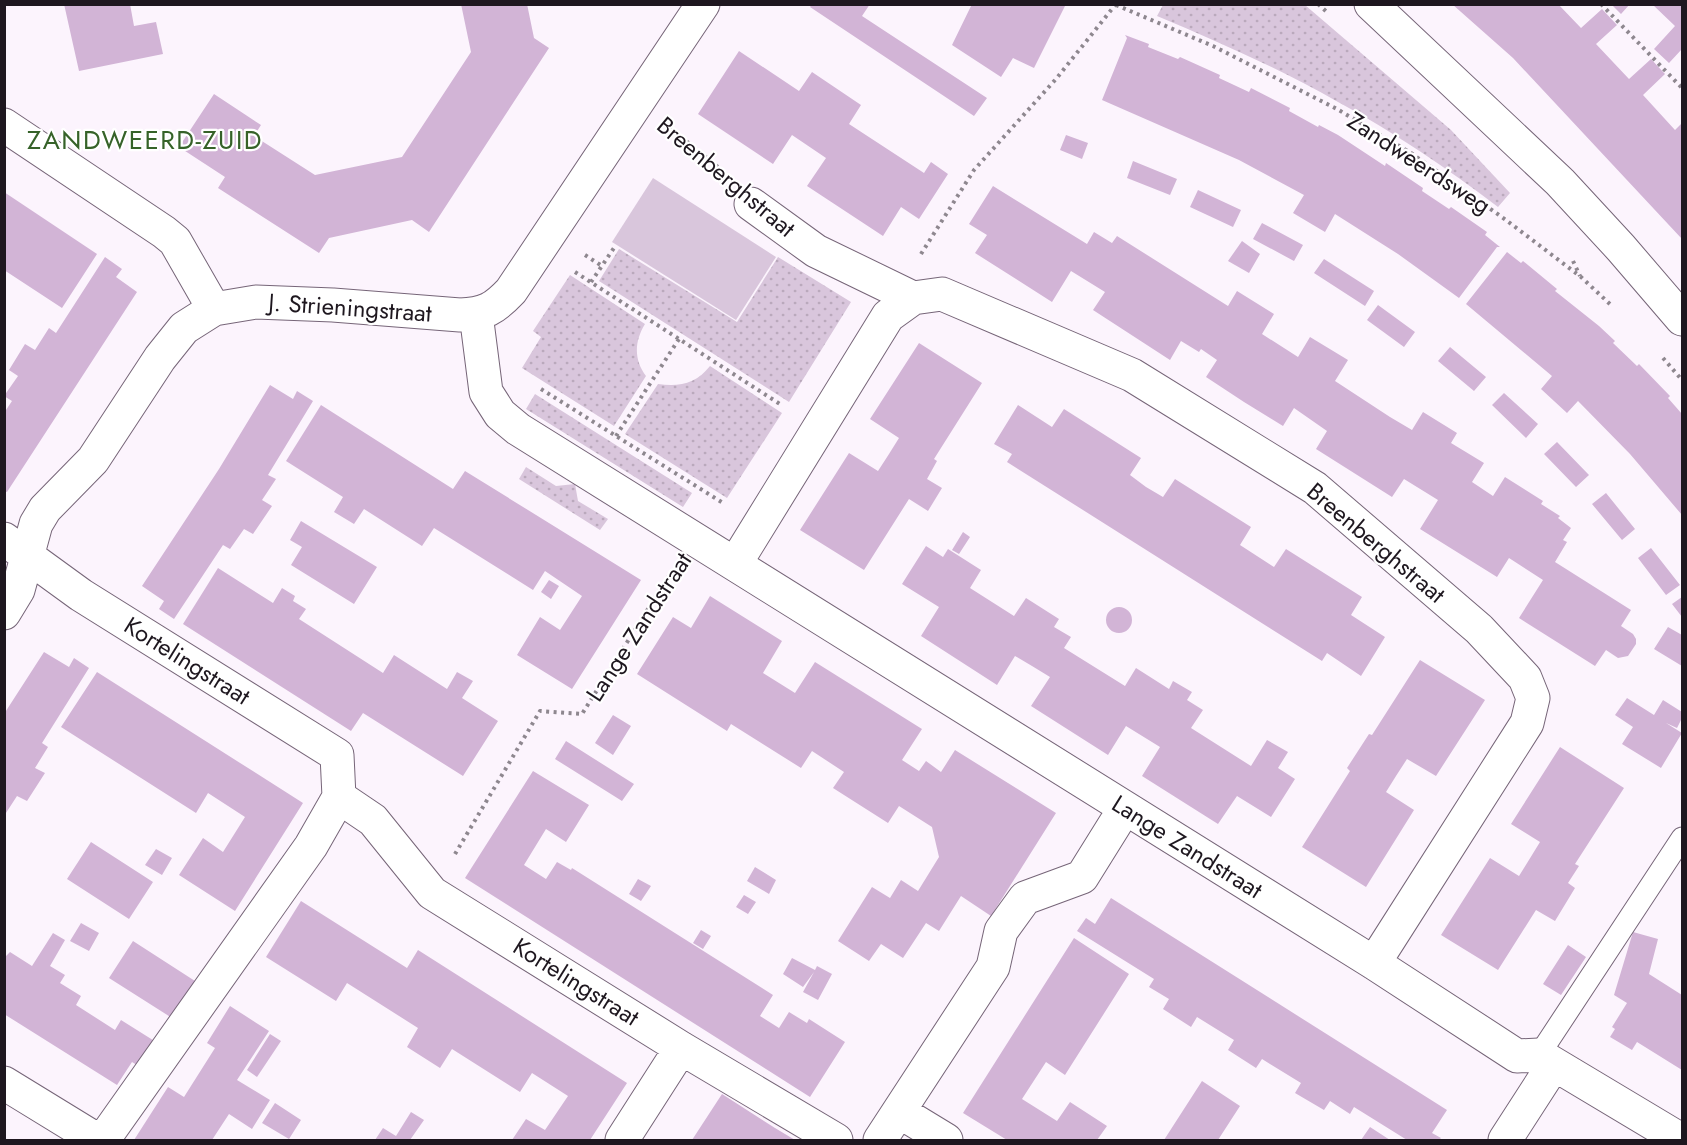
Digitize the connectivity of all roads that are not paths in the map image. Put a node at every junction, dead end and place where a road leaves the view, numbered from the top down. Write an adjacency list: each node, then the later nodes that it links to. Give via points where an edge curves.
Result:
1 (703, 4): 7 (street, J. Strieningstraat, via 511,291 490,310)
2 (1371, 4): 8 (street, via 1560,182)
3 (4, 125): 6 (street, via 175,241)
4 (751, 204): 5 (street, Breenberghstraat, via 816,251)
5 (905, 294): 10 (street, Breenberghstraat); 15 (street, Breenberghstraat, via 942,294 1132,375 1315,488 1479,629 1525,678 1533,698 1527,723)
6 (214, 309): 7 (street, J. Strieningstraat, via 256,302); 9 (street, J. Strieningstraat, via 184,328 93,460 45,509)
7 (476, 314): 10 (street, Lange Zandstraat, via 486,392 500,414)
8 (1683, 319)
9 (16, 547): 11 (street, J. Strieningstraat, via 18,591); 12 (street, Kortelingstraat, via 81,594 338,755)
10 (735, 564): 13 (street, Lange Zandstraat)
11 (4, 613)
12 (339, 797): 16 (street, Kortelingstraat, via 373,820 432,893); 21 (street, via 311,846)
13 (1125, 808): 15 (street, Lange Zandstraat); 19 (street, via 1082,877 1025,898 1019,906 1001,931 993,967)
14 (1683, 838): 17 (lane)
15 (1374, 963): 17 (street, Lange Zandstraat, via 1517,1056)
16 (681, 1048): 22 (street); 23 (street, Kortelingstraat)
17 (1546, 1059): 26 (street); 27 (street, Lange Zandstraat)
18 (4, 1083): 20 (street)
19 (900, 1112): 24 (street); 25 (street)
20 (97, 1140)
21 (104, 1140)
22 (622, 1140)
23 (836, 1140)
24 (880, 1140)
25 (946, 1140)
26 (1505, 1140)
27 (1681, 1140)

